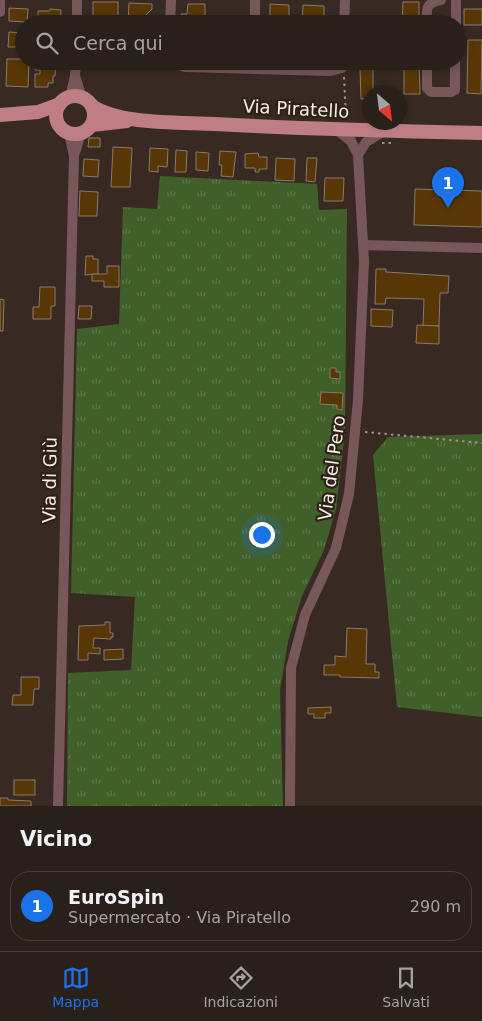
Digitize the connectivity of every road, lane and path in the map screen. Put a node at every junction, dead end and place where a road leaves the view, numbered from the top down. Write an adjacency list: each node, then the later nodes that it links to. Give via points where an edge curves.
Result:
1 (0, 0): 8 (street)
2 (77, 0): 9 (street)
3 (171, 0): 10 (street)
4 (255, 0): 11 (street)
5 (344, 0): 12 (street)
6 (441, 0): 13 (street, via 430,3)
7 (456, 0): 14 (street)
8 (0, 12)
9 (77, 15)
10 (170, 15)
11 (255, 15)
12 (344, 15)
13 (427, 15)
14 (456, 15)
15 (76, 70): 21 (street)
16 (315, 70): 17 (street)
17 (332, 70)
18 (344, 70): 24 (path, via 346,118)
19 (427, 70): 20 (street, via 430,92 451,92 455,90)
20 (456, 70)
21 (76, 101): 22 (main road, Via Piratello, via 38,112); 23 (main road, Via Piratello); 25 (main road, via 94,112); 25 (main road, via 56,115)
22 (6, 115): 25 (main road, Via Piratello)
23 (138, 120): 24 (main road, Via Piratello); 25 (main road, Via Piratello)
24 (338, 124): 26 (main road, Via Piratello); 28 (street)
25 (75, 129): 33 (street, Via di Giù)
26 (384, 131): 27 (main road, Via Piratello); 28 (street, via 366,142)
27 (482, 133)
28 (358, 156): 29 (street, Via del Pero)
29 (363, 244): 30 (street); 31 (street, Via del Pero)
30 (482, 248)
31 (355, 431): 32 (path); 34 (street, Via del Pero, via 349,494 336,548 305,615 291,668)
32 (482, 442)
33 (58, 806)
34 (290, 806)

